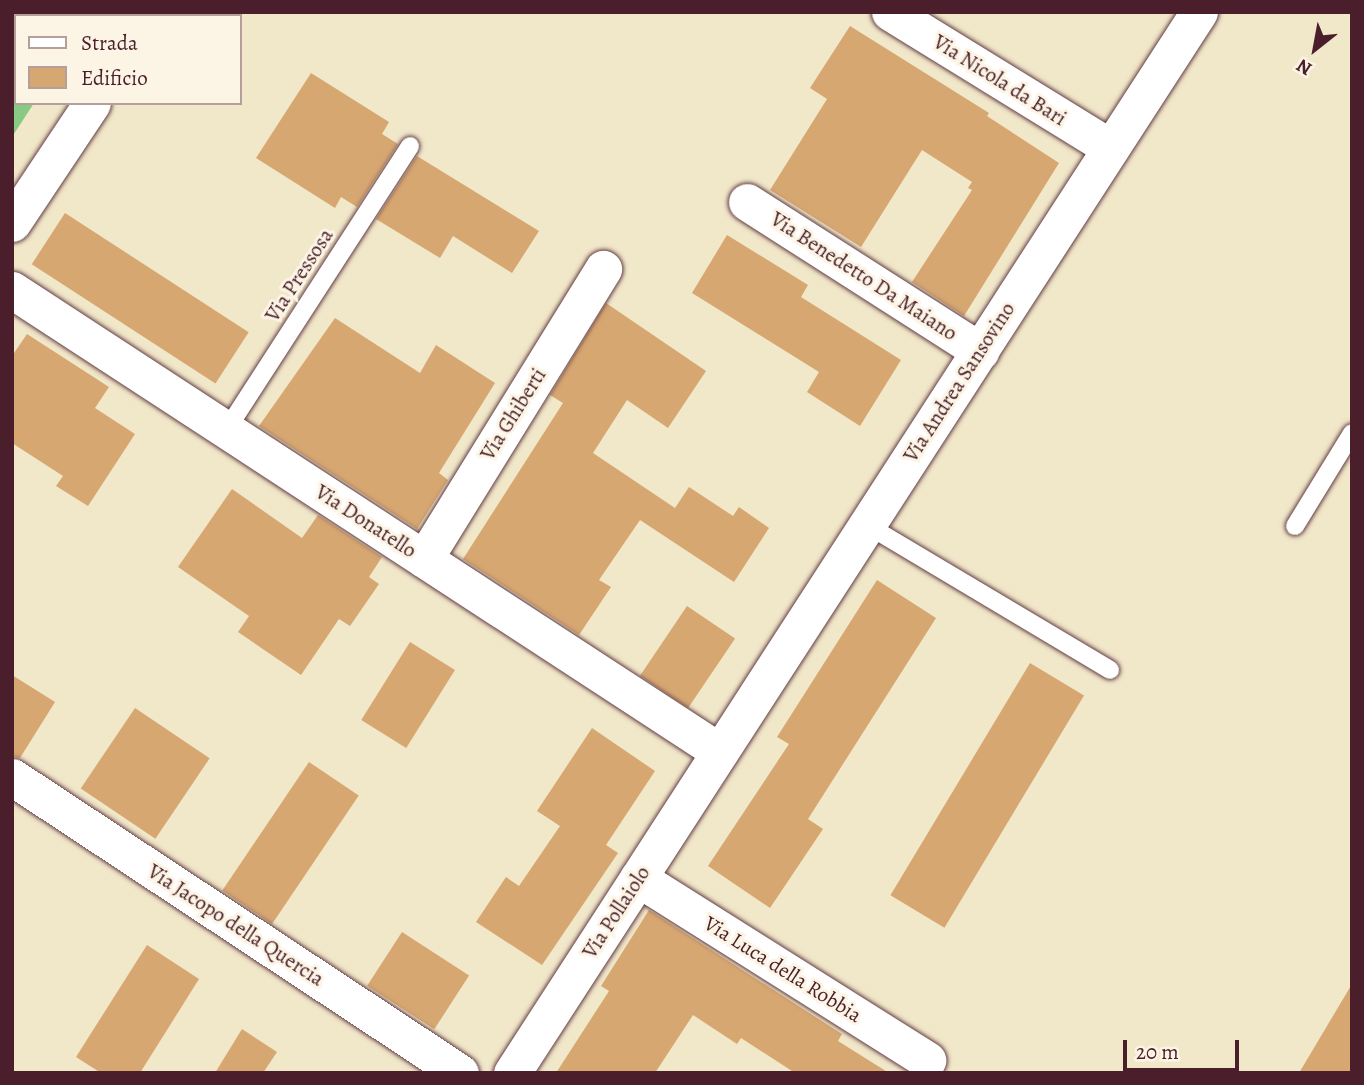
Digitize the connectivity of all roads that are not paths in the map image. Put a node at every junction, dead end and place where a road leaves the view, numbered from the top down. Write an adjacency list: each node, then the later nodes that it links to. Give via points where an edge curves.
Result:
1 (890, 12): 5 (street, Via Nicola da Bari)
2 (1199, 12): 5 (street, Via Andrea Sansovino)
3 (91, 105): 7 (street)
4 (410, 146): 11 (lane, Via Pressosa)
5 (1111, 148): 10 (street, Via Andrea Sansovino)
6 (747, 202): 10 (street, Via Benedetto Da Maiano)
7 (12, 223)
8 (603, 269): 15 (street, Via Ghiberti)
9 (12, 290): 11 (street, Via Donatello)
10 (980, 351): 13 (street, Via Andrea Sansovino)
11 (227, 429): 15 (street, Via Donatello)
12 (1352, 433): 14 (lane)
13 (867, 525): 16 (lane); 17 (street, Via Andrea Sansovino)
14 (1295, 526)
15 (424, 559): 17 (street, Via Donatello)
16 (1110, 670)
17 (720, 752): 19 (street, Via Pollaiolo)
18 (12, 777): 22 (street, Via Jacopo della Quercia)
19 (638, 878): 20 (street, Via Luca della Robbia); 21 (street, Via Pollaiolo)
20 (927, 1060)
21 (522, 1069)
22 (460, 1073)

